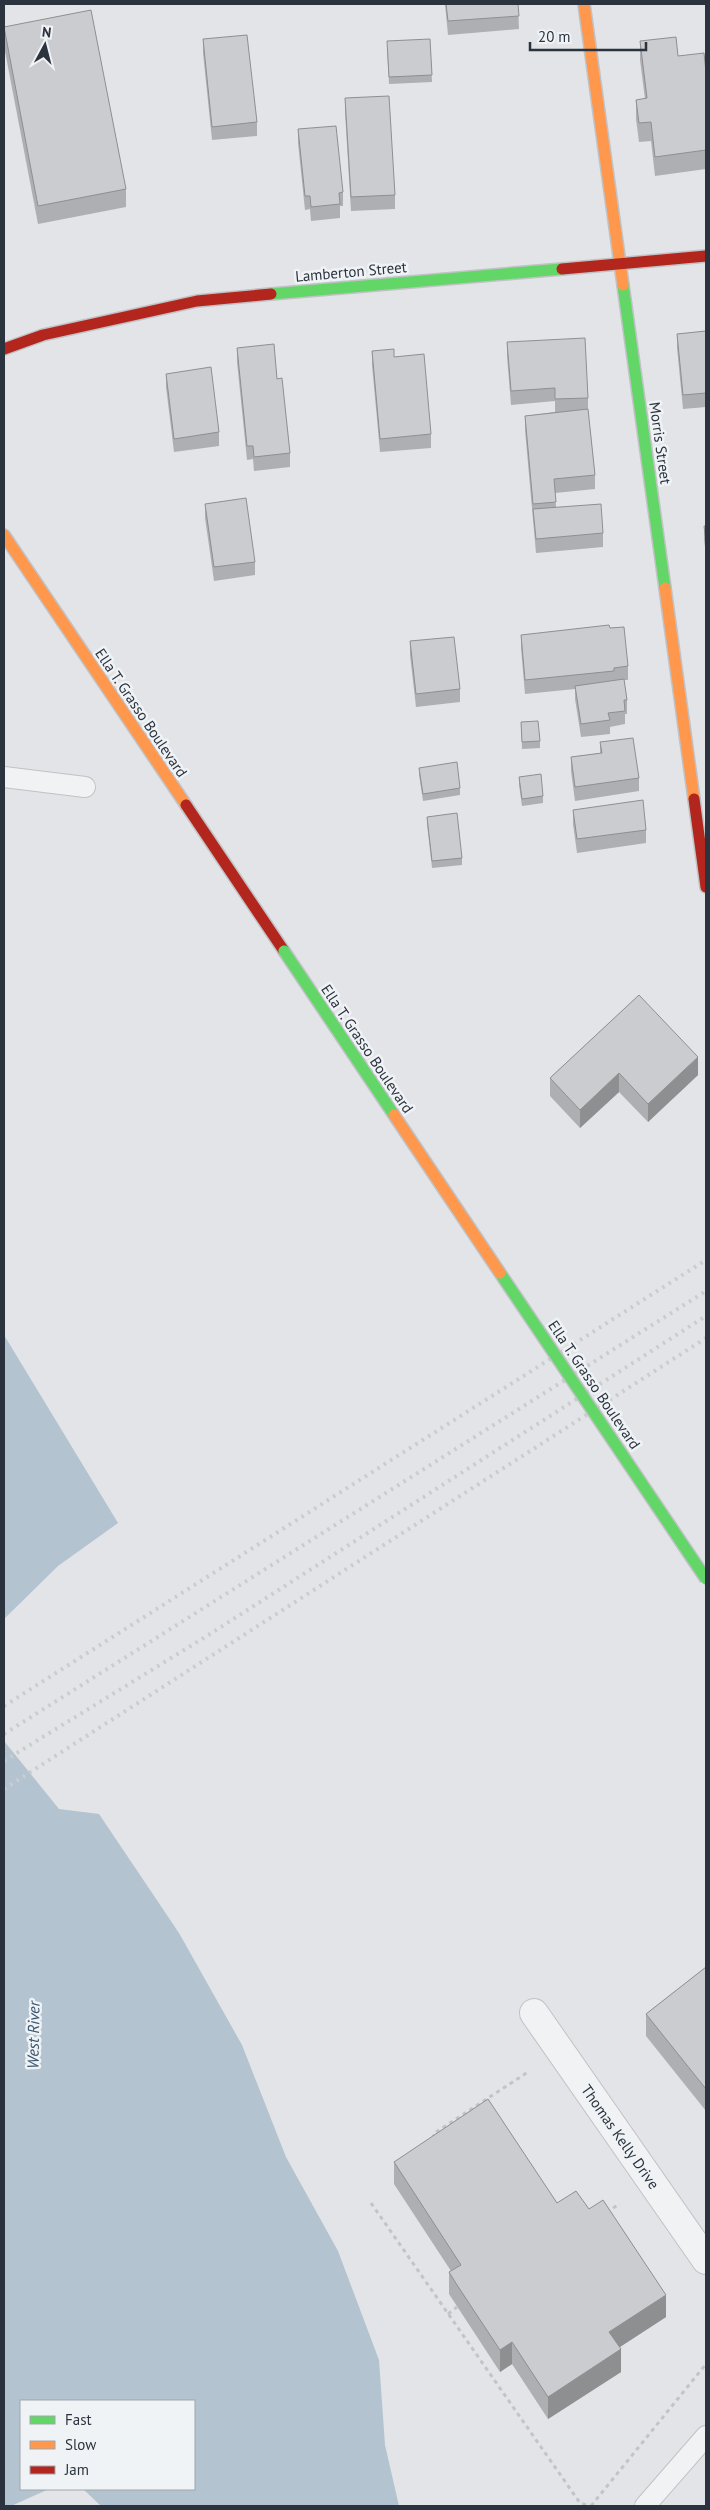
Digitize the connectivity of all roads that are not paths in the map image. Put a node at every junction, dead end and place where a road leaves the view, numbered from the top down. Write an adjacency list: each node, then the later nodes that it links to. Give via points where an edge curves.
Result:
1 (584, 4): 3 (street, Morris Street)
2 (706, 256): 3 (street, Lamberton Street)
3 (620, 264): 4 (street, Lamberton Street, via 198,300 43,335); 8 (street, Morris Street)
4 (4, 348)
5 (4, 535): 9 (street, Ella T. Grasso Boulevard, bridge)
6 (4, 777): 7 (lane)
7 (86, 788)
8 (706, 886)
9 (706, 1579)
10 (534, 2013): 11 (street, Thomas Kelly Drive)
11 (706, 2260)
12 (706, 2436): 13 (lane)
13 (645, 2506)

